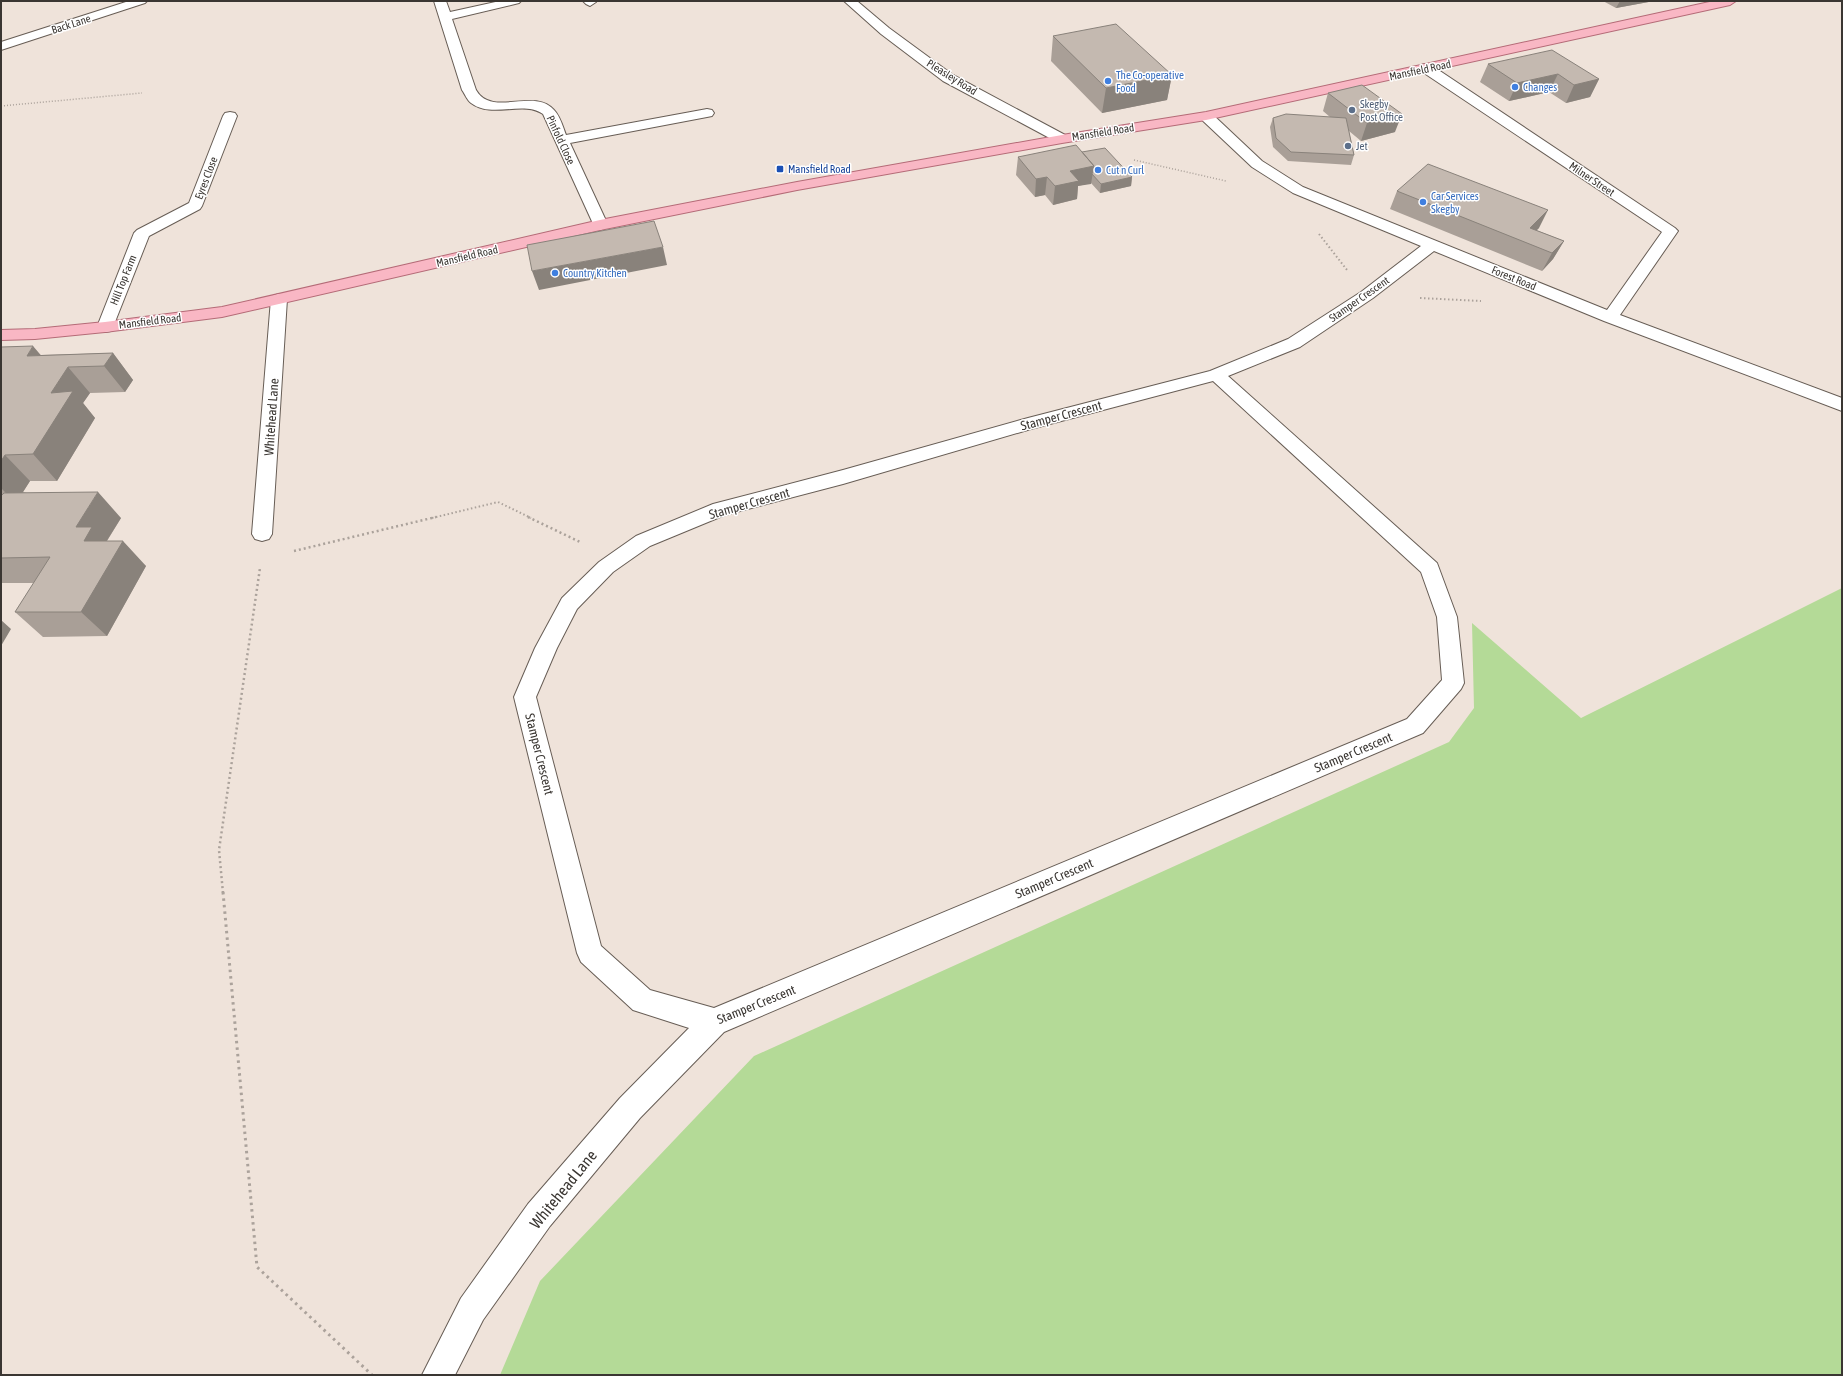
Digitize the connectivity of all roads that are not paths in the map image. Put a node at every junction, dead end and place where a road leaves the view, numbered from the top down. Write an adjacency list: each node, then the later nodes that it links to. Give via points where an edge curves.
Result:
1 (141, 1): 7 (street, Back Lane)
2 (440, 1): 6 (street, Pinfold Close)
3 (515, 1): 6 (street)
4 (850, 1): 12 (street, Pleasley Road, via 948,78)
5 (1730, 1): 8 (main road, Mansfield Road)
6 (445, 17): 13 (street, Pinfold Close, via 468,90 475,100 488,106 539,105 549,112)
7 (1, 46)
8 (1426, 68): 11 (main road, Mansfield Road); 18 (street, Milner Street, via 1670,231)
9 (707, 113): 13 (street)
10 (230, 116): 15 (street, Eyres Close, via 195,206)
11 (1206, 116): 12 (main road, Mansfield Road); 16 (street, Forest Road, via 1257,164 1298,190)
12 (1062, 139): 14 (main road, Mansfield Road, via 797,186)
13 (561, 140): 14 (street, Pinfold Close)
14 (600, 225): 17 (main road, Mansfield Road)
15 (142, 233): 19 (street, Hill Top Farm)
16 (1432, 245): 18 (street, Forest Road); 21 (street, Stamper Crescent, via 1367,295 1294,343)
17 (279, 299): 19 (main road, Mansfield Road, via 222,312); 23 (street, Whitehead Lane)
18 (1610, 317): 22 (street, Forest Road)
19 (105, 327): 20 (main road, Mansfield Road)
20 (1, 335)
21 (1216, 375): 24 (street, Stamper Crescent, via 720,509 643,540 606,567 569,604 546,648 526,697 590,953 642,1001); 24 (street, Stamper Crescent, via 1430,568 1447,617 1453,684 1415,726)
22 (1842, 405)
23 (262, 534)
24 (714, 1022): 25 (street, Whitehead Lane, via 630,1108 539,1215 472,1309)
25 (438, 1375)

